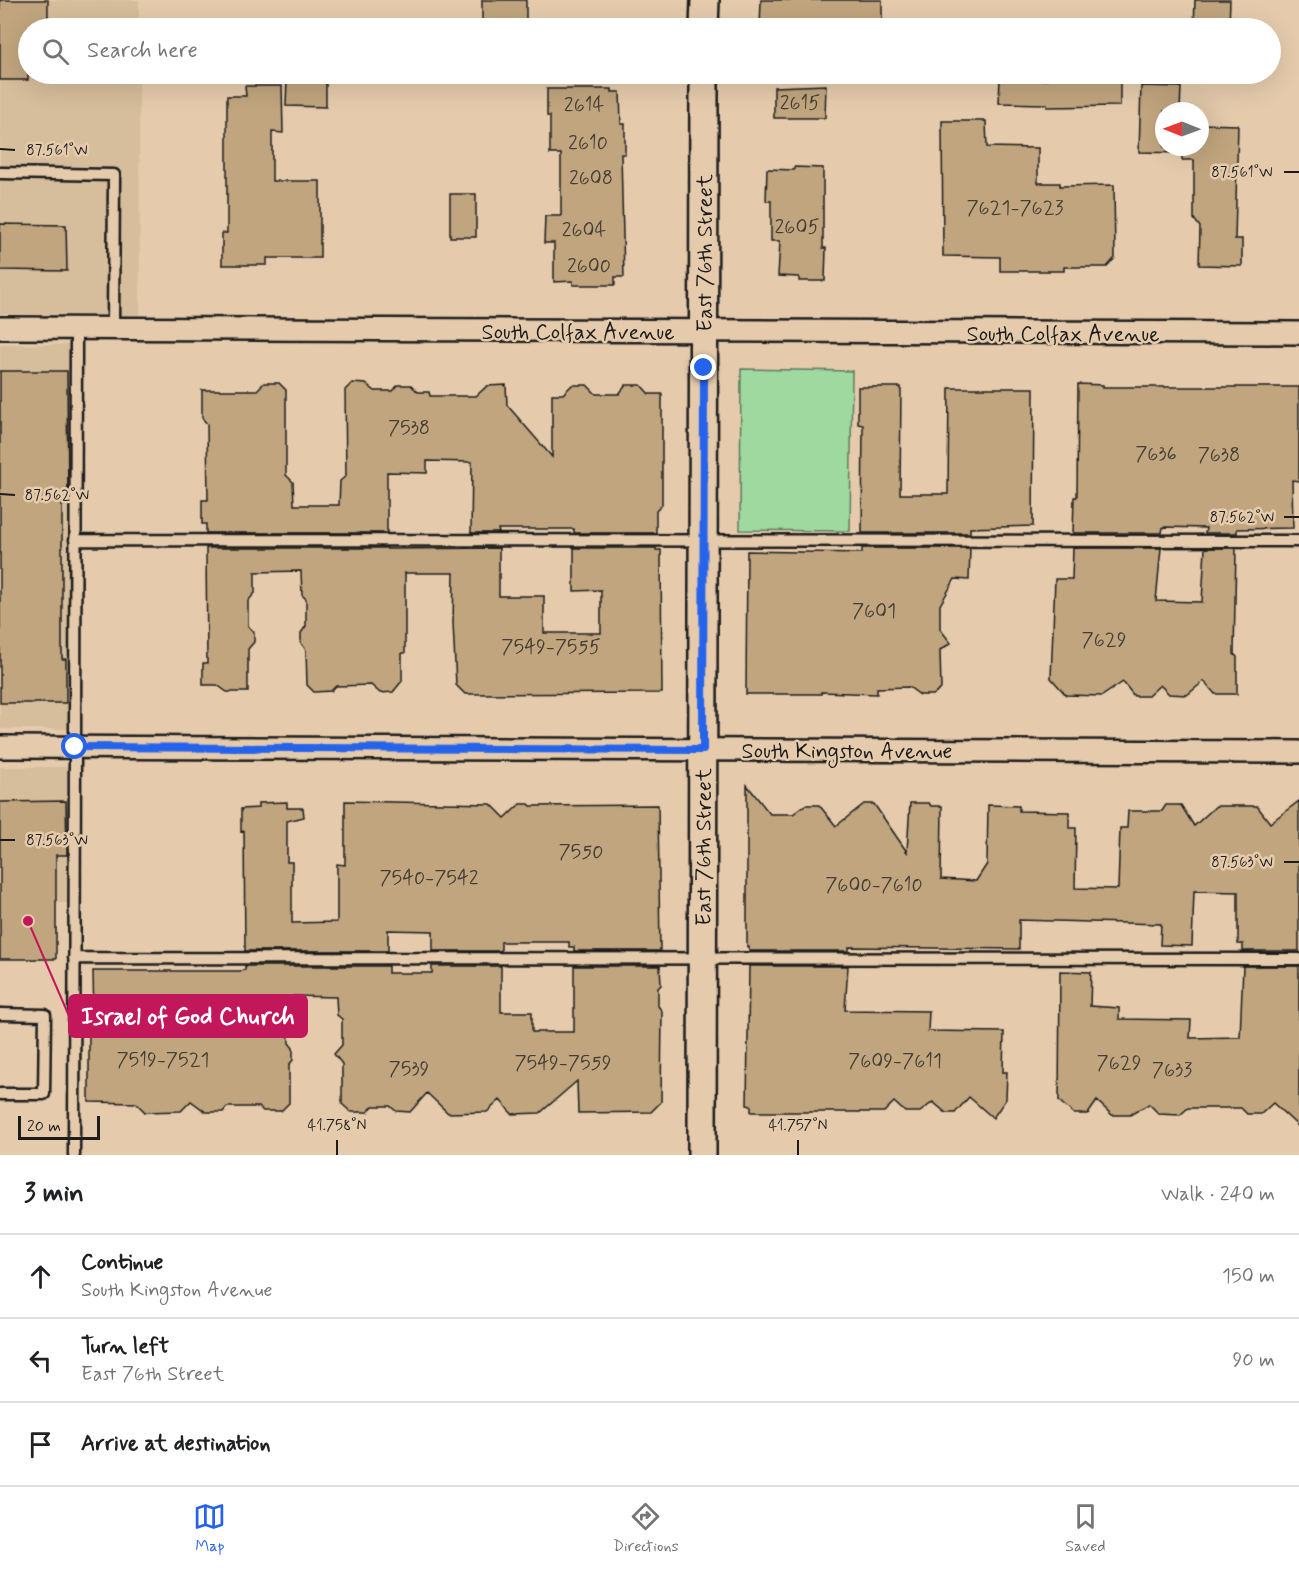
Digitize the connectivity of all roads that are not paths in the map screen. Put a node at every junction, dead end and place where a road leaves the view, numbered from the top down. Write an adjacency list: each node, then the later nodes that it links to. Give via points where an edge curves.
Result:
1 (705, 0): 2 (street)
2 (704, 18)
3 (704, 84): 8 (street, East 76th Street)
4 (0, 173): 7 (lane, via 114,175)
5 (0, 328): 6 (street, South Colfax Avenue)
6 (76, 329): 7 (street, South Colfax Avenue); 10 (lane)
7 (113, 329): 8 (street, South Colfax Avenue)
8 (704, 331): 9 (street, South Colfax Avenue); 12 (street, East 76th Street)
9 (1299, 333)
10 (75, 540): 12 (lane); 14 (lane)
11 (1299, 541): 12 (lane)
12 (703, 542): 15 (street, East 76th Street)
13 (0, 747): 14 (street, South Kingston Avenue)
14 (75, 747): 15 (street, South Kingston Avenue); 17 (lane)
15 (703, 750): 16 (street, South Kingston Avenue); 18 (street, East 76th Street)
16 (1299, 752)
17 (74, 958): 18 (lane); 22 (lane)
18 (703, 958): 19 (lane); 23 (street, East 76th Street)
19 (1299, 959)
20 (0, 1014): 21 (lane, via 45,1015 44,1094)
21 (0, 1094)
22 (74, 1155)
23 (702, 1155)

